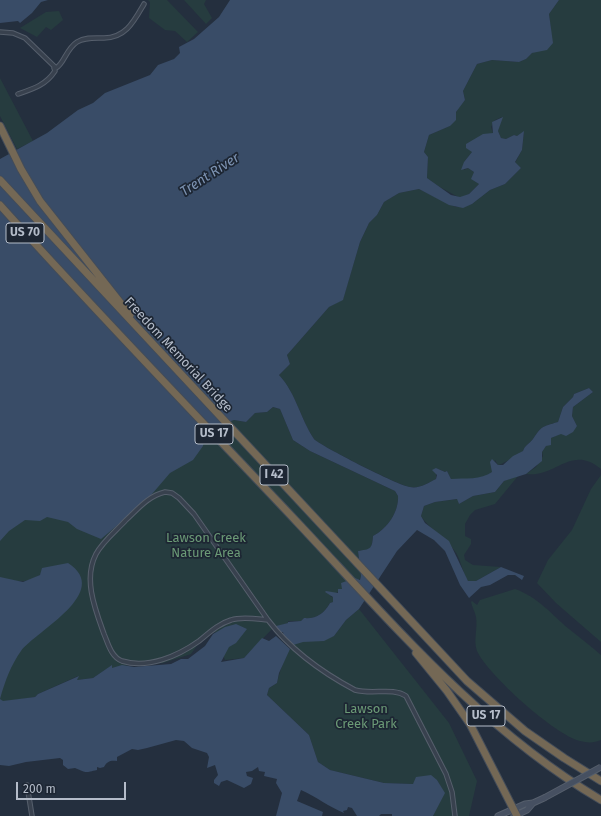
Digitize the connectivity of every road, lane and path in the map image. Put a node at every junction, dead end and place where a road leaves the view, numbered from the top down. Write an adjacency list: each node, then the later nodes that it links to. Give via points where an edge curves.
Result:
1 (144, 4): 3 (street, via 125,31 112,37 79,41 66,52 58,68)
2 (0, 32): 3 (street, via 13,33 25,38)
3 (54, 68): 4 (street, via 50,79 40,86)
4 (18, 94)
5 (1, 128): 10 (highway, via 40,200)
6 (0, 180): 10 (highway, Freedom Memorial Bridge / I 42)
7 (0, 205): 9 (highway, US 70)
8 (0, 211): 9 (highway, US 17)
9 (50, 261): 11 (highway, US 17)
10 (160, 353): 14 (highway, Freedom Memorial Bridge / I 42, via 468,681 525,731)
11 (385, 616): 16 (highway, US 17, via 504,732 565,778); 17 (highway, via 447,691 470,724)
12 (268, 620): 12 (street, via 202,524 172,493 165,492 148,500 101,546 93,562 93,600 111,651 115,658 122,661 164,660 188,649 230,620); 19 (street, via 294,648 355,690 365,693 399,692 406,696 446,774 452,792)
13 (601, 767): 17 (main road, bridge, via 544,798 525,804)
14 (601, 781)
15 (27, 785): 18 (street)
16 (601, 800)
17 (515, 814): 20 (main road)
18 (32, 816)
19 (455, 816)
20 (498, 816)

